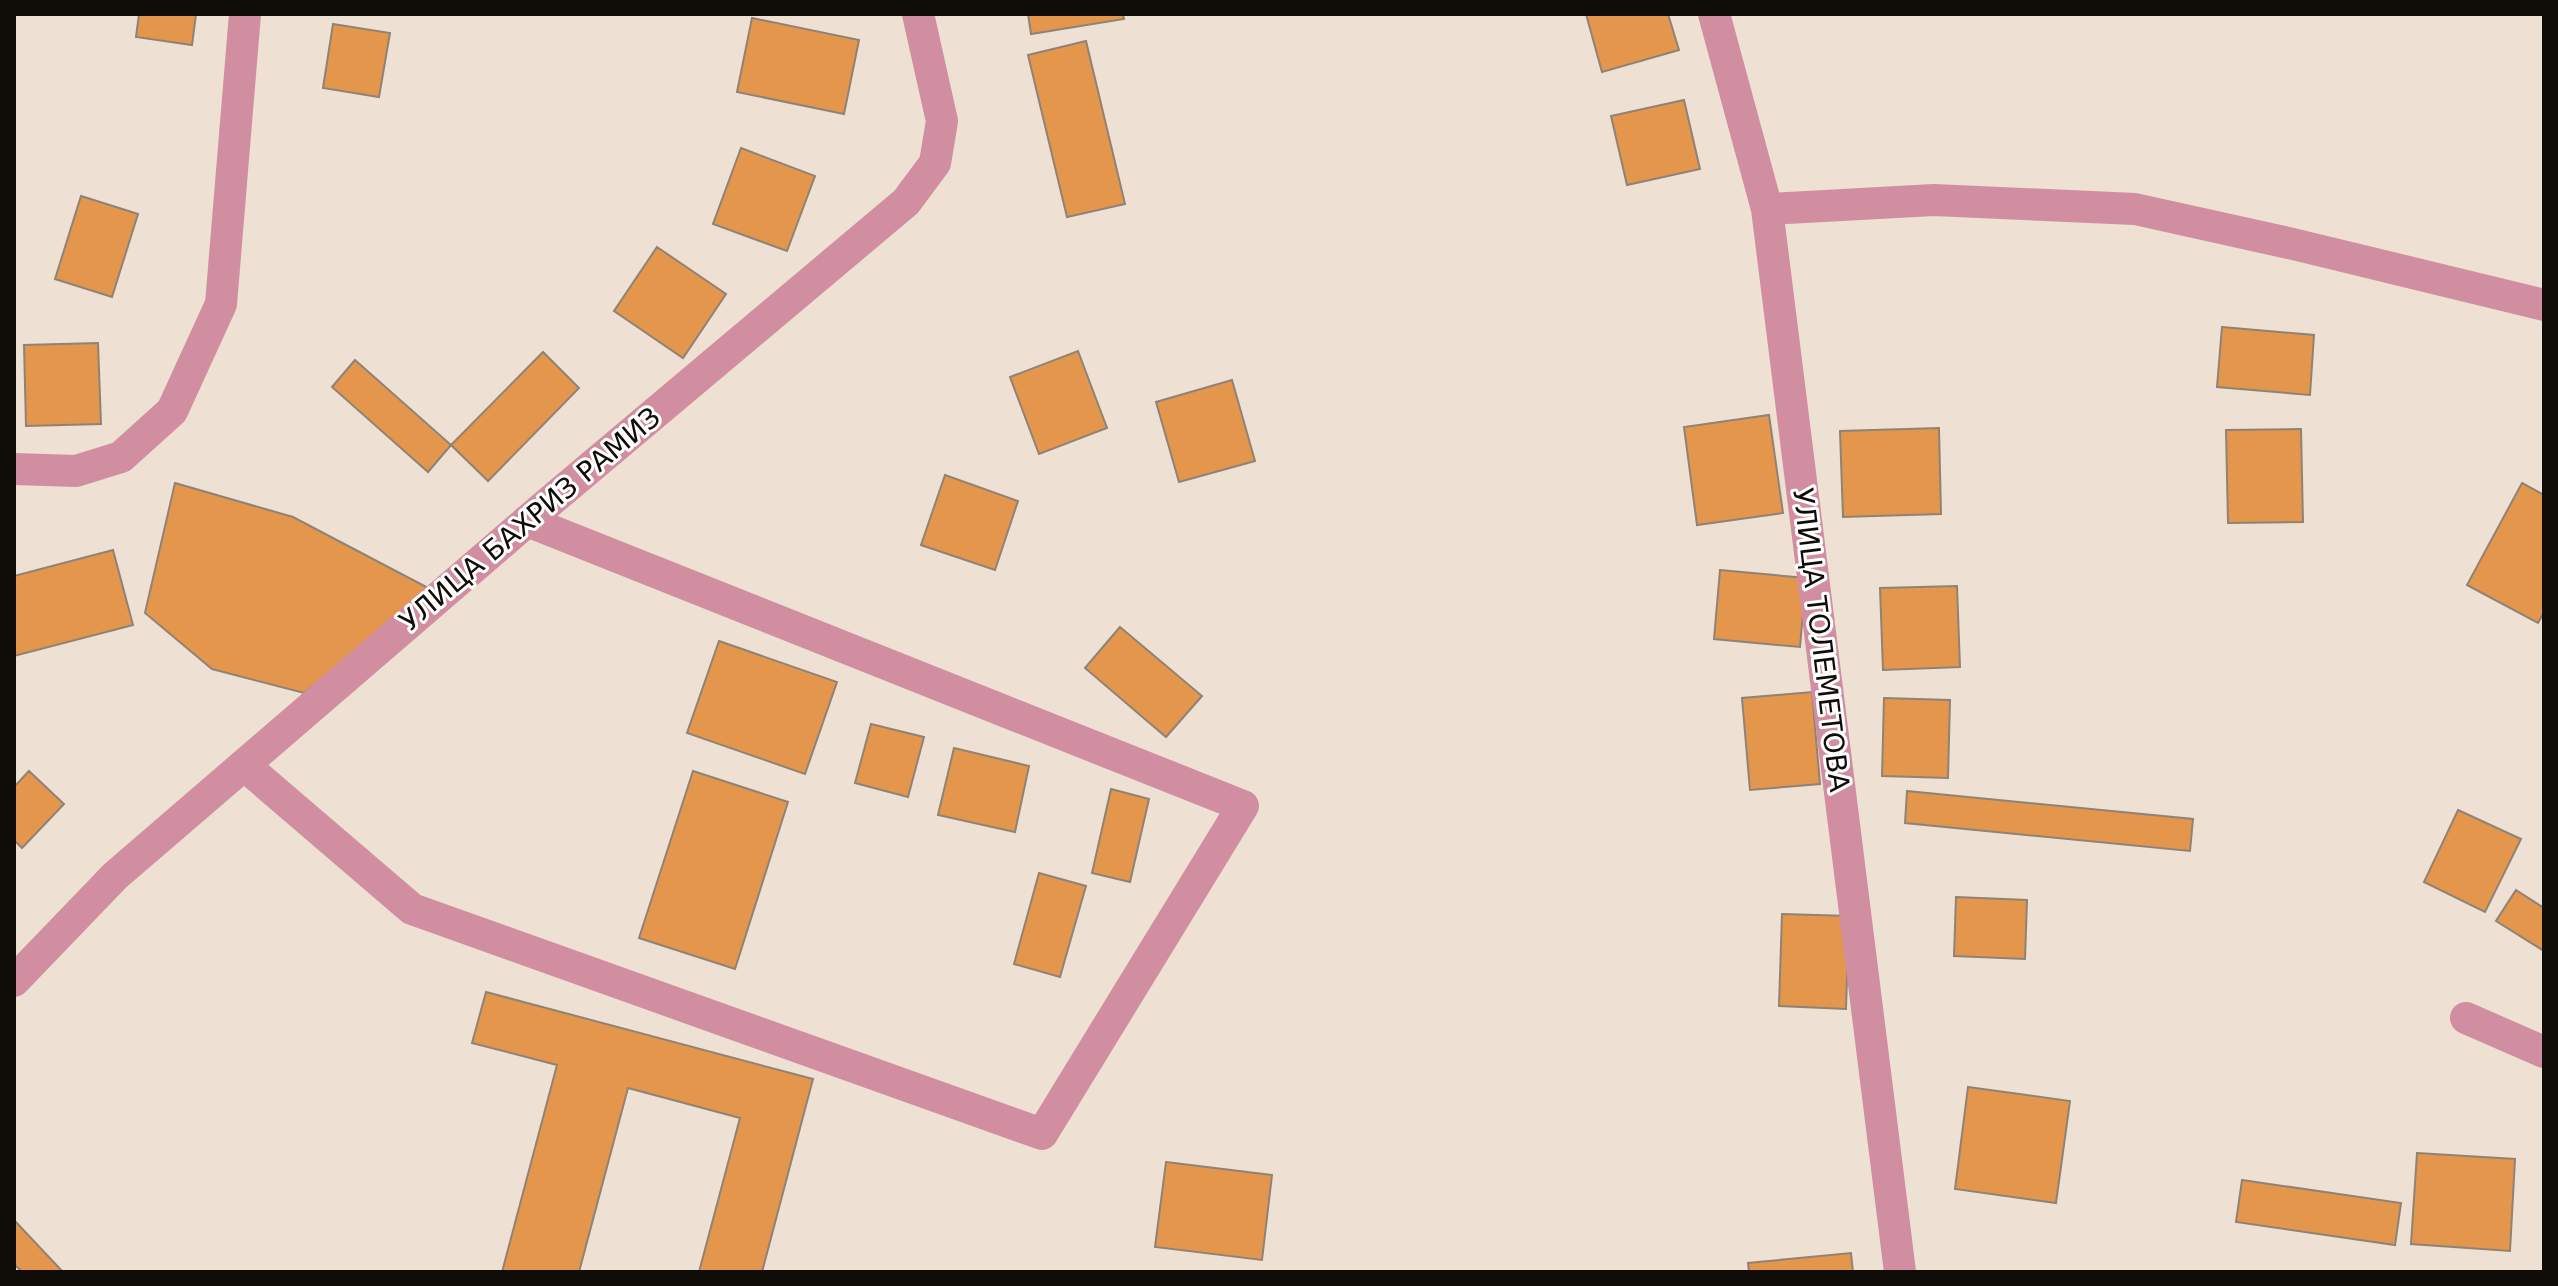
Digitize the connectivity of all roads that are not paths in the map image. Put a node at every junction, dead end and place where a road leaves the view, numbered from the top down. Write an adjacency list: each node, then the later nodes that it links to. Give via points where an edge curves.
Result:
1 (245, 14): 6 (street, via 221,304 172,411 121,457 76,471)
2 (918, 14): 7 (street, УЛИЦА БАХРИЗ РАМИЗ, via 942,121 935,163 906,202)
3 (1714, 14): 4 (street, УЛИЦА ТОЛЕМЕТОВА)
4 (1767, 209): 5 (street, via 1934,200 2135,209); 12 (street, УЛИЦА ТОЛЕМЕТОВА)
5 (2544, 305)
6 (14, 469)
7 (527, 521): 8 (street, УЛИЦА БАХРИЗ РАМИЗ); 8 (street, via 1243,806 1042,1134 412,909)
8 (244, 765): 9 (street, УЛИЦА БАХРИЗ РАМИЗ, via 115,876)
9 (14, 981)
10 (2466, 1018): 11 (street)
11 (2544, 1052)
12 (1900, 1272)

